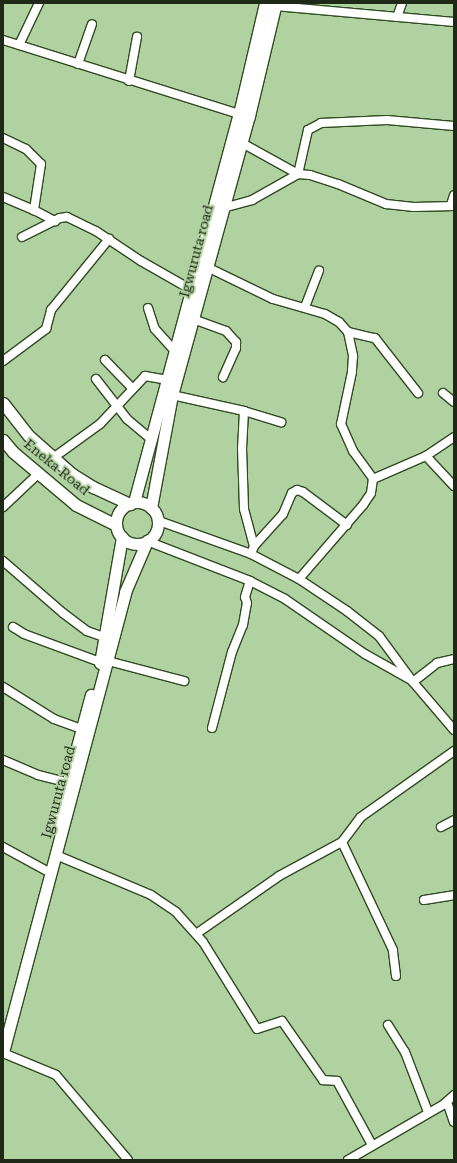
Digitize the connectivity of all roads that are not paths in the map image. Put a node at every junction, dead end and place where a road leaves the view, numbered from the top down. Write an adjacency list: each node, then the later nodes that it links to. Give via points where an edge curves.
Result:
1 (38, 3): 9 (street)
2 (402, 3): 4 (street)
3 (272, 4): 4 (street); 12 (main road, Igwuruta road); 15 (main road, Igwuruta road)
4 (397, 17): 5 (street)
5 (454, 22)
6 (92, 24): 10 (street)
7 (137, 37): 11 (street)
8 (3, 40): 9 (street)
9 (19, 45): 10 (street)
10 (78, 64): 11 (street)
11 (129, 81): 12 (street)
12 (239, 114): 27 (main road, Igwuruta road)
13 (454, 126): 16 (street, via 387,120 321,123 308,130)
14 (3, 138): 21 (street, via 26,149 42,164)
15 (242, 143): 16 (street); 20 (main road, Igwuruta road)
16 (298, 174): 19 (street, via 324,180 386,204 414,207); 20 (street, via 252,200)
17 (454, 195): 19 (street)
18 (3, 197): 21 (street)
19 (453, 206)
20 (222, 208): 25 (main road, Igwuruta road)
21 (34, 210): 22 (street)
22 (55, 221): 23 (street); 24 (street, via 67,217)
23 (22, 237)
24 (109, 239): 27 (street); 34 (street, via 51,310 46,329)
25 (207, 267): 28 (street, via 273,299); 30 (main road, Igwuruta road)
26 (319, 271): 28 (street)
27 (190, 289): 32 (main road, Igwuruta road)
28 (306, 307): 31 (street, via 339,322)
29 (148, 308): 32 (street, via 155,329)
30 (193, 319): 35 (street, via 226,331 236,342 236,348); 41 (main road, Igwuruta road)
31 (348, 332): 40 (street, via 375,338); 53 (street, via 353,356 352,372 341,424 353,451)
32 (176, 352): 37 (main road, Igwuruta road)
33 (105, 360): 38 (street)
34 (3, 361)
35 (222, 377)
36 (96, 379): 44 (street)
37 (168, 380): 38 (street, via 148,375); 49 (main road, Igwuruta road)
38 (133, 390): 44 (street)
39 (443, 393): 42 (street)
40 (418, 394)
41 (172, 395): 45 (street); 57 (main road, Igwuruta road)
42 (454, 402)
43 (3, 403): 51 (main road, Eneka Road, via 28,435)
44 (118, 407): 49 (street, via 127,419); 51 (street, via 100,424)
45 (244, 411): 46 (street); 63 (street, via 244,509)
46 (281, 422)
47 (454, 437): 50 (street)
48 (3, 440): 52 (main road, Eneka Road)
49 (152, 440): 55 (main road, Igwuruta road)
50 (426, 456): 53 (street); 54 (street)
51 (53, 458): 55 (main road, Eneka Road, via 93,487)
52 (38, 474): 56 (street); 59 (main road, Eneka Road, via 76,505)
53 (373, 479): 60 (street, via 371,493)
54 (454, 486)
55 (132, 503): 57 (main road, via 142,502); 59 (main road, via 122,509)
56 (3, 507)
57 (152, 508): 58 (main road)
58 (159, 521): 62 (main road, via 157,530); 64 (street)
59 (116, 525): 61 (main road)
60 (347, 525): 63 (street, via 297,490 292,493 283,514); 66 (street)
61 (122, 537): 62 (main road, via 134,544); 69 (main road, Igwuruta road)
62 (147, 541): 67 (street); 71 (main road, Igwuruta road, via 125,592)
63 (254, 546): 64 (street)
64 (251, 554): 66 (street)
65 (3, 561): 69 (street, via 63,613 87,630)
66 (299, 579): 73 (street, via 379,636)
67 (250, 581): 73 (street, via 285,599 365,654); 76 (street, via 245,597 247,603 243,625 232,652)
68 (13, 627): 71 (street, via 24,634)
69 (106, 638): 71 (main road, Igwuruta road)
70 (453, 657): 73 (street, via 437,663)
71 (104, 661): 72 (street); 75 (main road, Igwuruta road); 85 (main road, Igwuruta road)
72 (184, 681)
73 (413, 682): 77 (street)
74 (3, 687): 75 (street, via 54,719)
75 (82, 728): 80 (main road, Igwuruta road)
76 (212, 728)
77 (454, 730)
78 (454, 751): 83 (street, via 361,817)
79 (3, 760): 80 (street, via 38,775)
80 (67, 782): 86 (main road, Igwuruta road)
81 (454, 820): 82 (street)
82 (441, 827)
83 (342, 842): 89 (street, via 279,876); 90 (street, via 393,950)
84 (3, 847): 86 (street)
85 (56, 855): 89 (street, via 151,895 176,912); 93 (main road, Igwuruta road)
86 (45, 870): 91 (main road, Igwuruta road)
87 (454, 895): 88 (street)
88 (424, 900)
89 (196, 934): 98 (street, via 257,1029 282,1021 323,1080 337,1081)
90 (396, 976)
91 (3, 1025)
92 (388, 1025): 96 (street, via 402,1047)
93 (3, 1052): 99 (street, via 56,1075)
94 (454, 1096): 95 (street)
95 (448, 1102): 96 (street); 97 (street)
96 (428, 1112): 98 (street)
97 (454, 1122)
98 (372, 1145): 100 (street)
99 (128, 1160)
100 (348, 1160)

